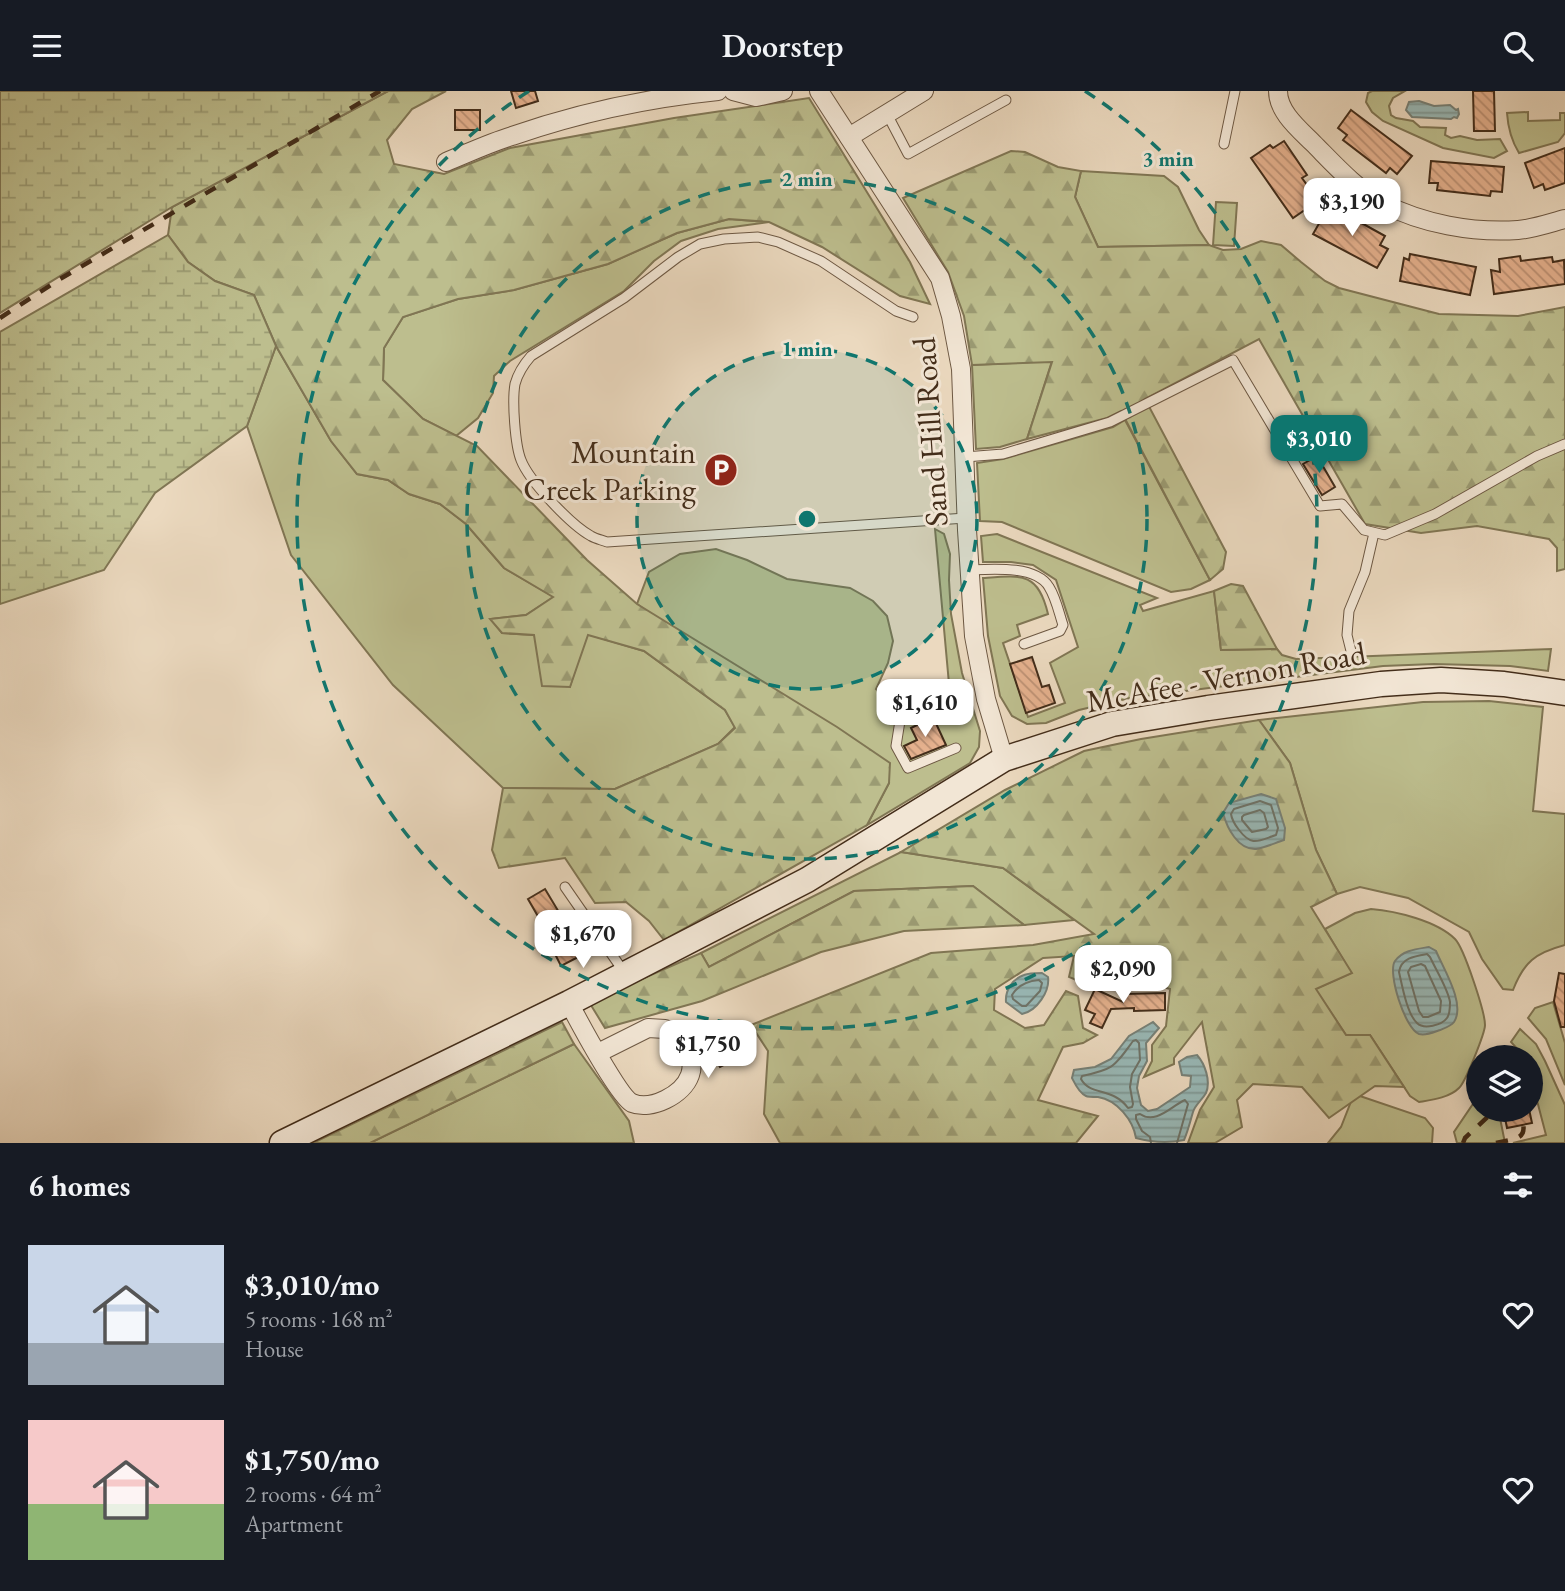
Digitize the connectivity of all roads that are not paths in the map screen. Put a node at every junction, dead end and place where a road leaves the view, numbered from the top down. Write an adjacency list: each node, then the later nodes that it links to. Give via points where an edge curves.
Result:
1 (718, 91): 12 (street, via 582,115)
2 (733, 91): 3 (street, via 756,97)
3 (783, 91)
4 (820, 91): 10 (street, Sand Hill Road)
5 (924, 91): 9 (street)
6 (1235, 91): 11 (lane)
7 (1278, 91): 13 (street, via 1284,113 1349,179 1380,202 1436,223 1481,229 1520,230)
8 (1006, 100): 9 (lane, via 908,154)
9 (887, 114): 10 (street)
10 (849, 137): 16 (street, Sand Hill Road, via 940,278 961,369)
11 (1224, 144)
12 (446, 162)
13 (1565, 219)
14 (913, 317): 17 (lane, via 896,311 821,261 778,242 758,237 700,244 531,356 515,385 514,427 521,459 530,477 566,516 591,536 607,542)
15 (1565, 444): 18 (lane, via 1435,514 1385,535)
16 (965, 457): 17 (street, Sand Hill Road); 18 (lane, via 1003,454 1110,422 1233,360 1320,506 1342,504 1364,530)
17 (966, 518): 19 (street, Sand Hill Road)
18 (1374, 533): 21 (lane, via 1349,611)
19 (969, 570): 20 (lane, via 1018,571 1040,577 1049,586 1063,625 1060,631); 25 (street, Sand Hill Road, via 974,636)
20 (1024, 644)
21 (1351, 652)
22 (1565, 693): 25 (main road, McAfee - Vernon Road, via 1441,680 1381,684 1112,724)
23 (903, 702): 24 (lane, via 896,746 908,768)
24 (956, 748)
25 (1004, 759): 27 (main road, McAfee - Vernon Road, via 807,880)
26 (565, 887): 27 (lane)
27 (625, 974): 28 (main road, McAfee - Vernon Road)
28 (569, 1003): 29 (street); 30 (main road, McAfee - Vernon Road)
29 (598, 1053): 29 (street, via 630,1103 664,1100 683,1087 690,1075 691,1061 681,1034 665,1029 648,1028)
30 (282, 1143)

